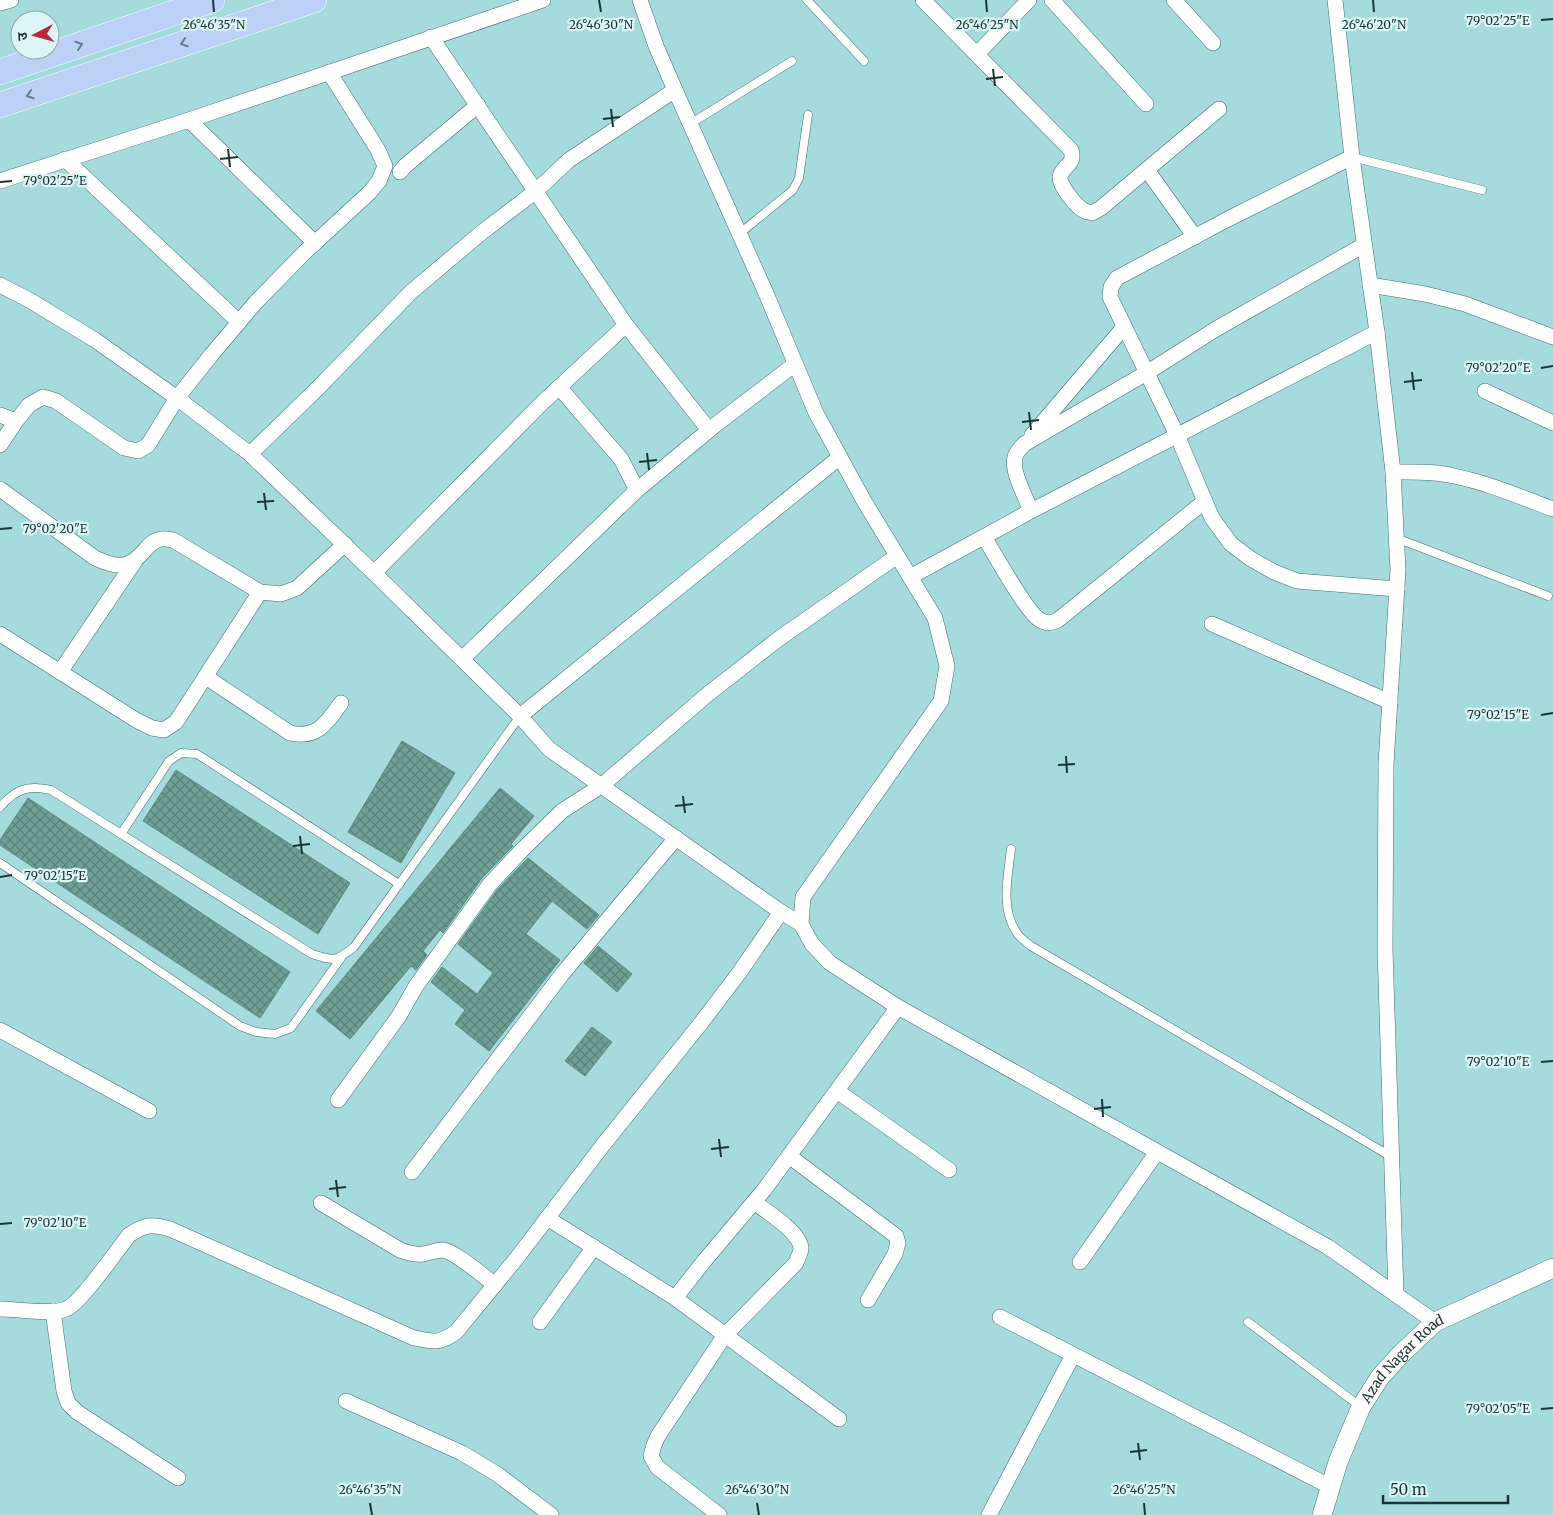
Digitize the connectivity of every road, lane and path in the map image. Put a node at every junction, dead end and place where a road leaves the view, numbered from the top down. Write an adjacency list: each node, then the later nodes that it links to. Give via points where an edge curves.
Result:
1 (11, 0): 12 (street)
2 (212, 0): 18 (highway, one-way to 2)
3 (314, 0): 22 (highway, one-way to 22)
4 (543, 0): 13 (street)
5 (640, 0): 20 (street)
6 (808, 0): 17 (lane)
7 (923, 0): 15 (street)
8 (1029, 0): 15 (street)
9 (1052, 0): 21 (street)
10 (1174, 0): 14 (street)
11 (1335, 0): 28 (street)
12 (0, 3)
13 (431, 37): 19 (street); 23 (street)
14 (1213, 43)
15 (976, 54): 30 (street, via 1071,150 1073,157 1062,172 1061,186 1083,211 1092,213 1101,208)
16 (792, 61): 27 (lane)
17 (864, 61)
18 (0, 72)
19 (329, 72): 26 (street); 37 (street, via 385,166 369,193)
20 (674, 90): 27 (street); 34 (street, via 569,160)
21 (1146, 104)
22 (0, 105)
23 (478, 105): 31 (street); 34 (street)
24 (1219, 109): 30 (street)
25 (808, 115): 35 (lane, via 799,178 793,190)
26 (189, 120): 29 (street); 37 (street)
27 (690, 124): 35 (street)
28 (1352, 157): 33 (lane); 36 (street); 38 (street)
29 (65, 159): 32 (street); 41 (street)
30 (1147, 170): 36 (street)
31 (400, 172)
32 (0, 181)
33 (1482, 190)
34 (536, 191): 42 (street); 58 (street, via 411,292)
35 (739, 234): 46 (street)
36 (1195, 237): 43 (street, via 1116,278 1110,298)
37 (315, 243): 41 (street)
38 (1364, 245): 40 (street); 47 (street, via 1216,329)
39 (0, 285): 50 (street, via 95,340)
40 (1370, 285): 44 (street); 45 (street, via 1465,304)
41 (239, 322): 50 (street)
42 (626, 325): 48 (street); 54 (street)
43 (1124, 327): 47 (street); 56 (street)
44 (1377, 332): 55 (street); 60 (street)
45 (1553, 337)
46 (796, 364): 54 (street); 59 (street, via 816,413)
47 (1148, 372): 55 (street); 56 (street)
48 (559, 387): 62 (street, via 621,459); 71 (street)
49 (1485, 391): 53 (street)
50 (178, 398): 52 (street, via 148,445 138,451 124,448 56,400 43,397 30,405); 58 (street)
51 (0, 415): 52 (street)
52 (16, 421): 57 (street)
53 (1553, 423)
54 (709, 430): 62 (street)
55 (1177, 436): 63 (street); 65 (street)
56 (1024, 444): 65 (street, via 1015,456 1014,467)
57 (0, 445)
58 (250, 454): 68 (street)
59 (840, 457): 69 (street); 83 (street)
60 (1393, 472): 64 (street, via 1454,476); 67 (street)
61 (0, 490): 70 (street, via 95,558 123,566)
62 (637, 490): 78 (street)
63 (1205, 501): 66 (street, via 1049,624 1038,620 1028,609); 73 (street, via 1212,518 1231,544 1274,572 1297,581)
64 (1553, 509)
65 (1032, 511): 66 (street)
66 (984, 537): 72 (street)
67 (1396, 538): 73 (street); 75 (lane)
68 (345, 544): 71 (street); 74 (street, via 297,588 281,594)
69 (897, 556): 72 (street); 84 (street, via 708,694)
70 (136, 561): 74 (street, via 150,543 161,539 173,540); 79 (street)
71 (374, 573): 78 (street)
72 (910, 577): 92 (street, via 935,618 947,666 941,701 803,897)
73 (1397, 589): 81 (street)
74 (260, 592): 80 (street)
75 (1548, 596)
76 (1212, 624): 81 (street)
77 (0, 634): 79 (street)
78 (462, 659): 83 (street)
79 (60, 672): 80 (street, via 136,720 164,730 176,722)
80 (206, 676): 82 (street, via 290,733 313,732 325,725)
81 (1390, 702): 101 (street, via 1386,764 1385,949)
82 (342, 703)
83 (520, 716): 84 (street, via 549,749); 90 (lane)
84 (601, 786): 87 (street); 97 (street, via 562,811 490,884)
85 (0, 807): 86 (lane, via 21,789 44,788)
86 (121, 834): 90 (lane, via 169,761 181,753 196,754); 93 (lane, via 312,954 329,959)
87 (676, 838): 91 (street); 103 (street, via 564,973)
88 (1011, 849): 101 (lane, via 1006,902 1009,918 1017,934 1031,946)
89 (0, 863): 93 (lane, via 240,1026 256,1032 275,1034 291,1028)
90 (400, 884): 93 (lane, via 354,947)
91 (781, 912): 92 (street); 106 (street, via 734,980)
92 (801, 924): 94 (street, via 812,944 830,963)
93 (341, 958)
94 (898, 1008): 96 (street); 99 (street)
95 (0, 1030): 98 (street)
96 (837, 1091): 100 (street); 102 (street)
97 (338, 1100)
98 (149, 1111)
99 (1157, 1152): 108 (street); 111 (street, via 1328,1247)
100 (789, 1156): 104 (street); 113 (street, via 896,1236 895,1254)
101 (1392, 1157): 111 (street)
102 (949, 1170)
103 (412, 1172)
104 (754, 1202): 112 (street); 120 (street, via 799,1239 801,1250 796,1263)
105 (321, 1203): 110 (street, via 400,1250 423,1254 446,1250)
106 (547, 1218): 107 (street); 110 (street)
107 (594, 1247): 112 (street); 117 (street)
108 (1080, 1262)
109 (1553, 1268): 119 (street, Azad Nagar Road)
110 (495, 1285): 115 (street, via 456,1332 443,1340 430,1342 414,1338 170,1229 154,1225 139,1228 129,1235 78,1301 67,1309)
111 (1396, 1295): 119 (street)
112 (675, 1298): 120 (street)
113 (868, 1300)
114 (0, 1309): 115 (street)
115 (53, 1311): 125 (street, via 68,1403)
116 (1000, 1317): 121 (street)
117 (540, 1322)
118 (1248, 1322): 123 (lane)
119 (1435, 1322): 123 (street, Azad Nagar Road, via 1380,1377)
120 (725, 1335): 124 (street); 128 (street, via 658,1436 651,1456 658,1467)
121 (1073, 1354): 126 (street); 129 (street)
122 (346, 1401): 127 (street, via 468,1456)
123 (1361, 1406): 126 (street, Azad Nagar Road)
124 (839, 1420)
125 (178, 1478)
126 (1331, 1487): 130 (street, Azad Nagar Road)
127 (551, 1515)
128 (719, 1515)
129 (989, 1515)
130 (1322, 1515)

